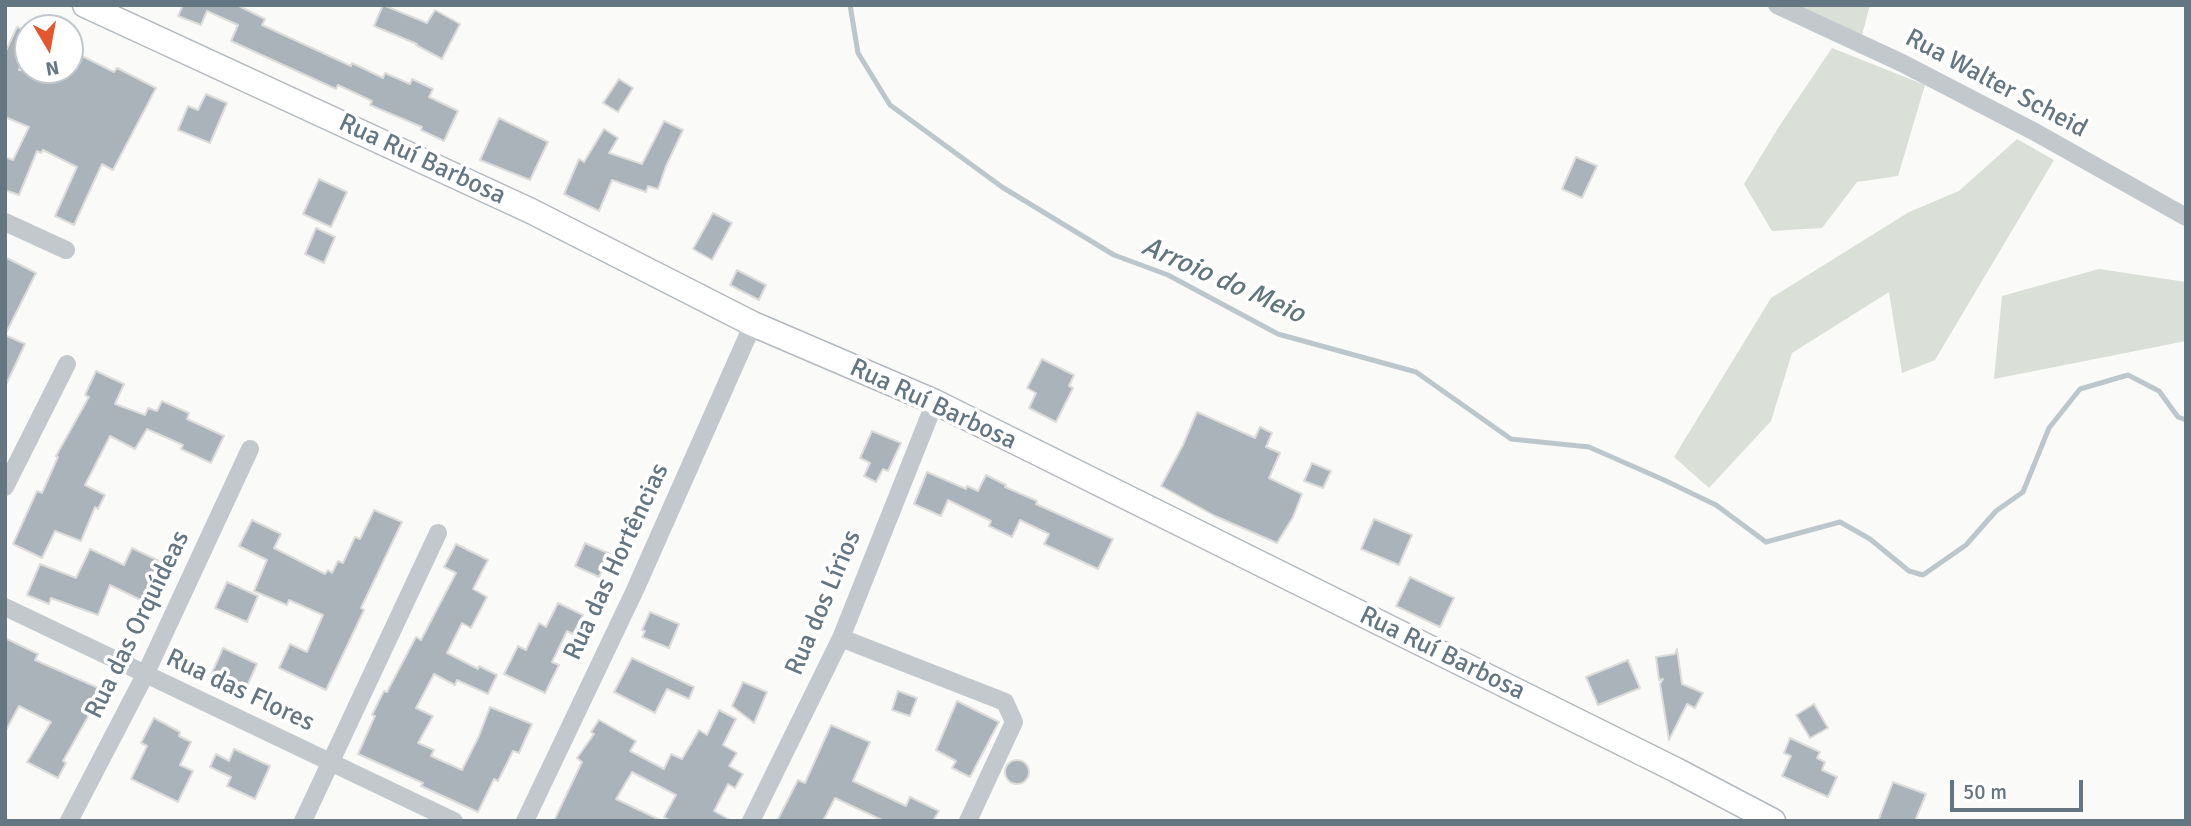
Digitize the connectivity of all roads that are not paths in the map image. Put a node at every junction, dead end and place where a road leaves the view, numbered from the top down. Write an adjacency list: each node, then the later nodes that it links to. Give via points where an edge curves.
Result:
1 (85, 5): 6 (main road, Rua Ruí Barbosa, via 519,205)
2 (1777, 5): 3 (street, Rua Walter Scheid, via 2035,132)
3 (2186, 217)
4 (5, 222): 5 (street)
5 (66, 250)
6 (753, 324): 8 (main road, Rua Ruí Barbosa); 19 (street, Rua das Hortências)
7 (67, 364): 10 (street)
8 (935, 402): 13 (street, Rua dos Lírios); 22 (main road, Rua Ruí Barbosa)
9 (250, 449): 14 (street, Rua das Orquídeas)
10 (5, 487)
11 (438, 533): 15 (street)
12 (5, 607): 14 (street, Rua das Flores)
13 (841, 638): 20 (street, Rua dos Lírios); 21 (street, via 1004,702 1014,722)
14 (145, 675): 15 (street, Rua das Flores); 16 (street, Rua das Orquídeas)
15 (331, 763): 17 (street); 18 (street, Rua das Flores)
16 (69, 821)
17 (303, 821)
18 (453, 821)
19 (525, 821)
20 (751, 821)
21 (968, 821)
22 (1773, 821)

